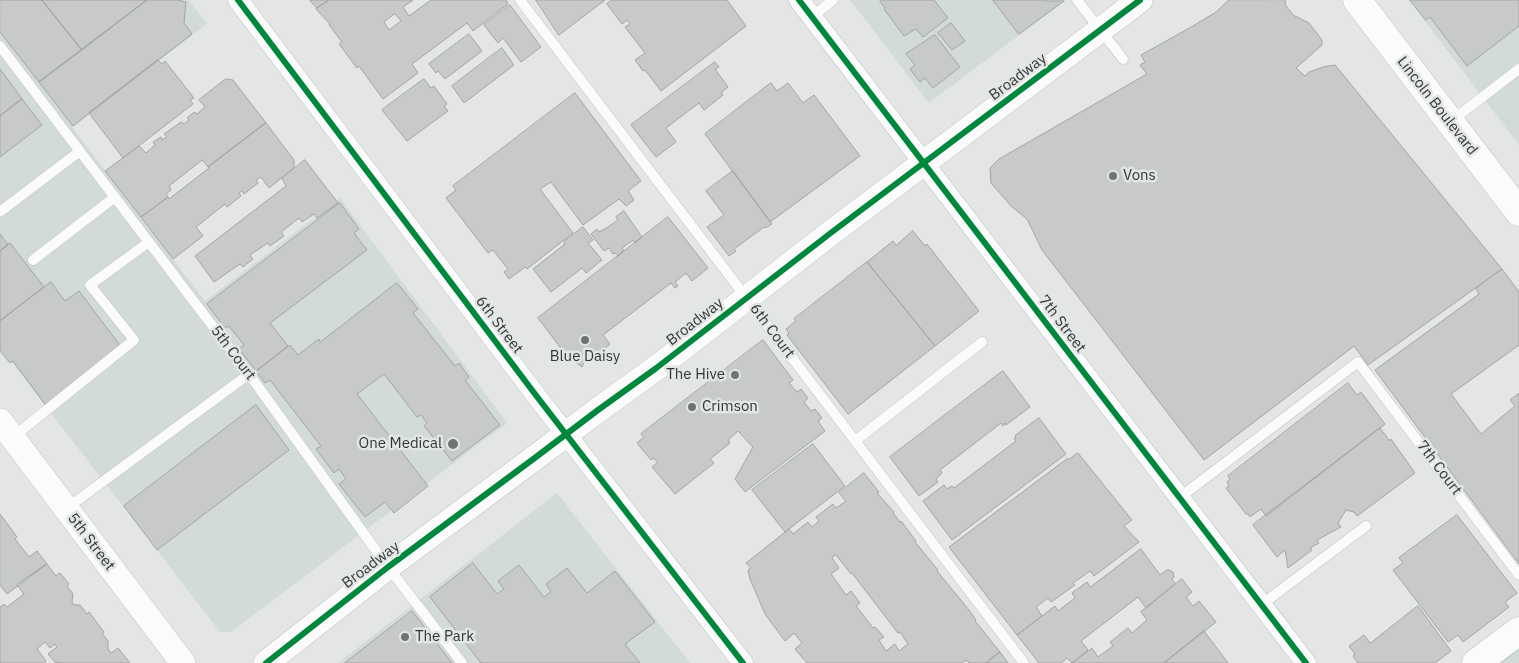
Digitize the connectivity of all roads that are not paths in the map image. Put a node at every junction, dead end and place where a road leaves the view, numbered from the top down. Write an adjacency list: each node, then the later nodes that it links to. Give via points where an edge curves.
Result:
1 (238, 0): 25 (street, 6th Street)
2 (520, 0): 21 (lane, 6th Court)
3 (799, 0): 8 (street, 7th Street)
4 (833, 0): 8 (lane)
5 (1077, 0): 9 (lane)
6 (1140, 0): 9 (street, Broadway)
7 (1356, 0): 13 (main road, Lincoln Boulevard)
8 (812, 17): 15 (street, 7th Street)
9 (1100, 31): 11 (lane); 15 (street, Broadway)
10 (0, 46): 14 (lane, 5th Court)
11 (1123, 59)
12 (1519, 70): 13 (lane)
13 (1450, 122): 18 (main road, Lincoln Boulevard)
14 (80, 151): 16 (lane, 5th Court); 17 (lane)
15 (922, 163): 21 (street, Broadway); 27 (street, 7th Street)
16 (115, 197): 19 (lane, 5th Court); 20 (lane)
17 (2, 211)
18 (1519, 212)
19 (149, 242): 23 (lane, 5th Court); 24 (lane, via 90,285 134,340)
20 (33, 260)
21 (746, 298): 25 (street, Broadway); 26 (lane, 6th Court)
22 (982, 342): 26 (lane)
23 (249, 374): 28 (lane); 30 (lane, 5th Court)
24 (6, 430): 28 (street, 5th Street)
25 (566, 434): 30 (street, Broadway); 37 (street, 6th Street)
26 (855, 441): 38 (lane, 6th Court)
27 (1179, 498): 31 (lane, 7th Court, via 1358,362); 32 (street, 7th Street)
28 (66, 509): 34 (street, 5th Street)
29 (1366, 526): 32 (lane)
30 (388, 568): 35 (street, Broadway); 36 (lane, 5th Court)
31 (1519, 575)
32 (1262, 605): 39 (street, 7th Street)
33 (1519, 631): 40 (main road)
34 (183, 663)
35 (266, 663)
36 (462, 663)
37 (743, 663)
38 (1024, 663)
39 (1306, 663)
40 (1476, 663)

